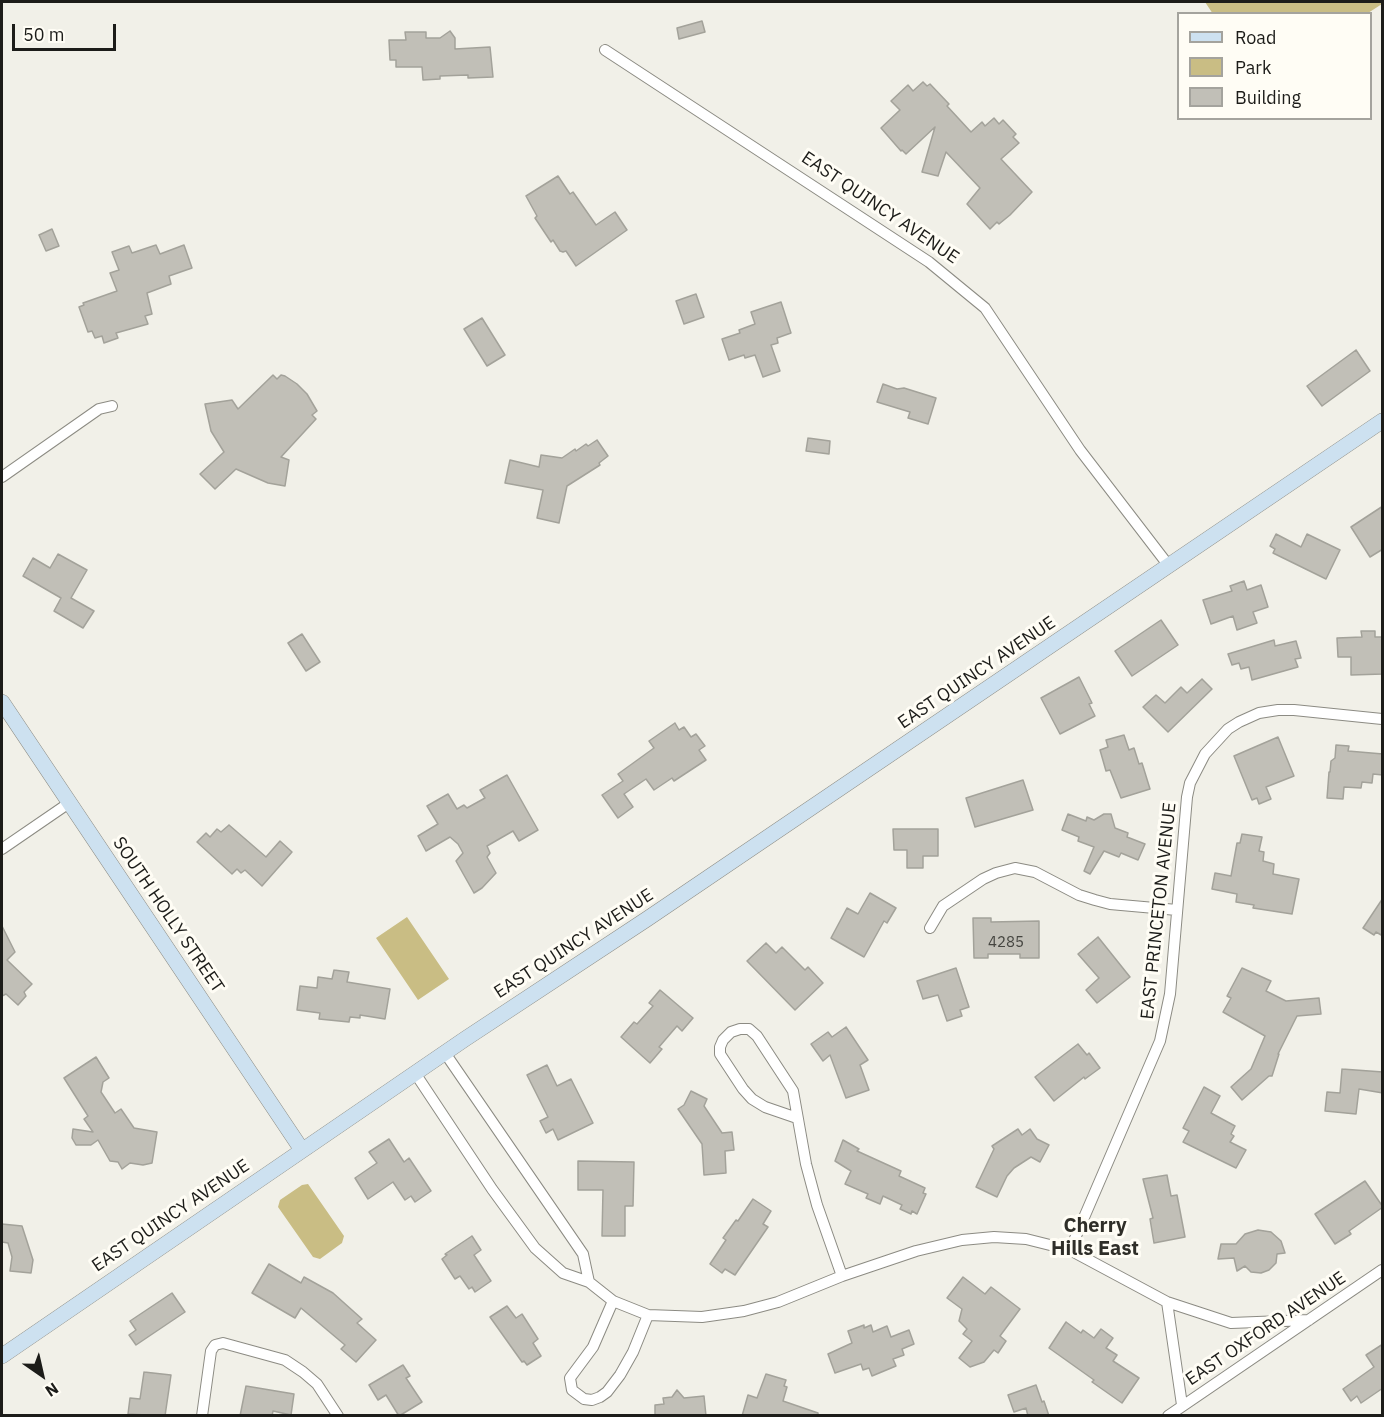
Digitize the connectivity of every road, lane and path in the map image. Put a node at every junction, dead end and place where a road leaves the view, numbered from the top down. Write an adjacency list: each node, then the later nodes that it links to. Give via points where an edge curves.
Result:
1 (605, 50): 5 (street, EAST QUINCY AVENUE, via 929,262 985,308 1080,450)
2 (112, 406): 4 (street, via 99,409)
3 (1383, 421): 5 (street, EAST QUINCY AVENUE)
4 (2, 477)
5 (1169, 566): 12 (street, EAST QUINCY AVENUE)
6 (2, 702): 8 (street, SOUTH HOLLY STREET)
7 (1383, 719): 10 (street, EAST PRINCETON AVENUE, via 1278,710 1259,713 1228,729 1205,754 1190,783)
8 (69, 803): 9 (street); 15 (street, SOUTH HOLLY STREET)
9 (2, 849)
10 (1176, 910): 11 (street, via 1110,904 1079,895 1035,872 1015,868 984,879 943,906); 16 (street, EAST PRINCETON AVENUE, via 1170,994 1160,1041)
11 (930, 928)
12 (445, 1053): 13 (street, EAST QUINCY AVENUE); 19 (street, via 583,1254)
13 (415, 1073): 15 (street, EAST QUINCY AVENUE); 19 (street, via 535,1248 563,1274)
14 (797, 1118): 14 (street, via 793,1091 757,1036 749,1029 731,1032 723,1040 720,1054 743,1089 765,1107); 18 (street, via 817,1204)
15 (302, 1150): 24 (street, EAST QUINCY AVENUE)
16 (1070, 1250): 18 (street, via 1026,1239 962,1240); 21 (street)
17 (1383, 1270): 23 (street, EAST OXFORD AVENUE)
18 (842, 1276): 22 (street, via 744,1311 702,1317)
19 (589, 1282): 20 (street)
20 (613, 1301): 22 (street); 22 (street, via 593,1347 570,1378 572,1390 584,1399 600,1397 620,1376)
21 (1167, 1302): 23 (street, via 1231,1323); 25 (street)
22 (648, 1315)
23 (1309, 1320): 25 (street, EAST OXFORD AVENUE)
24 (2, 1356)
25 (1182, 1405): 28 (street, EAST OXFORD AVENUE)
26 (202, 1416): 27 (street, via 211,1351 223,1343 285,1360 317,1384)
27 (338, 1416)
28 (1168, 1416)

